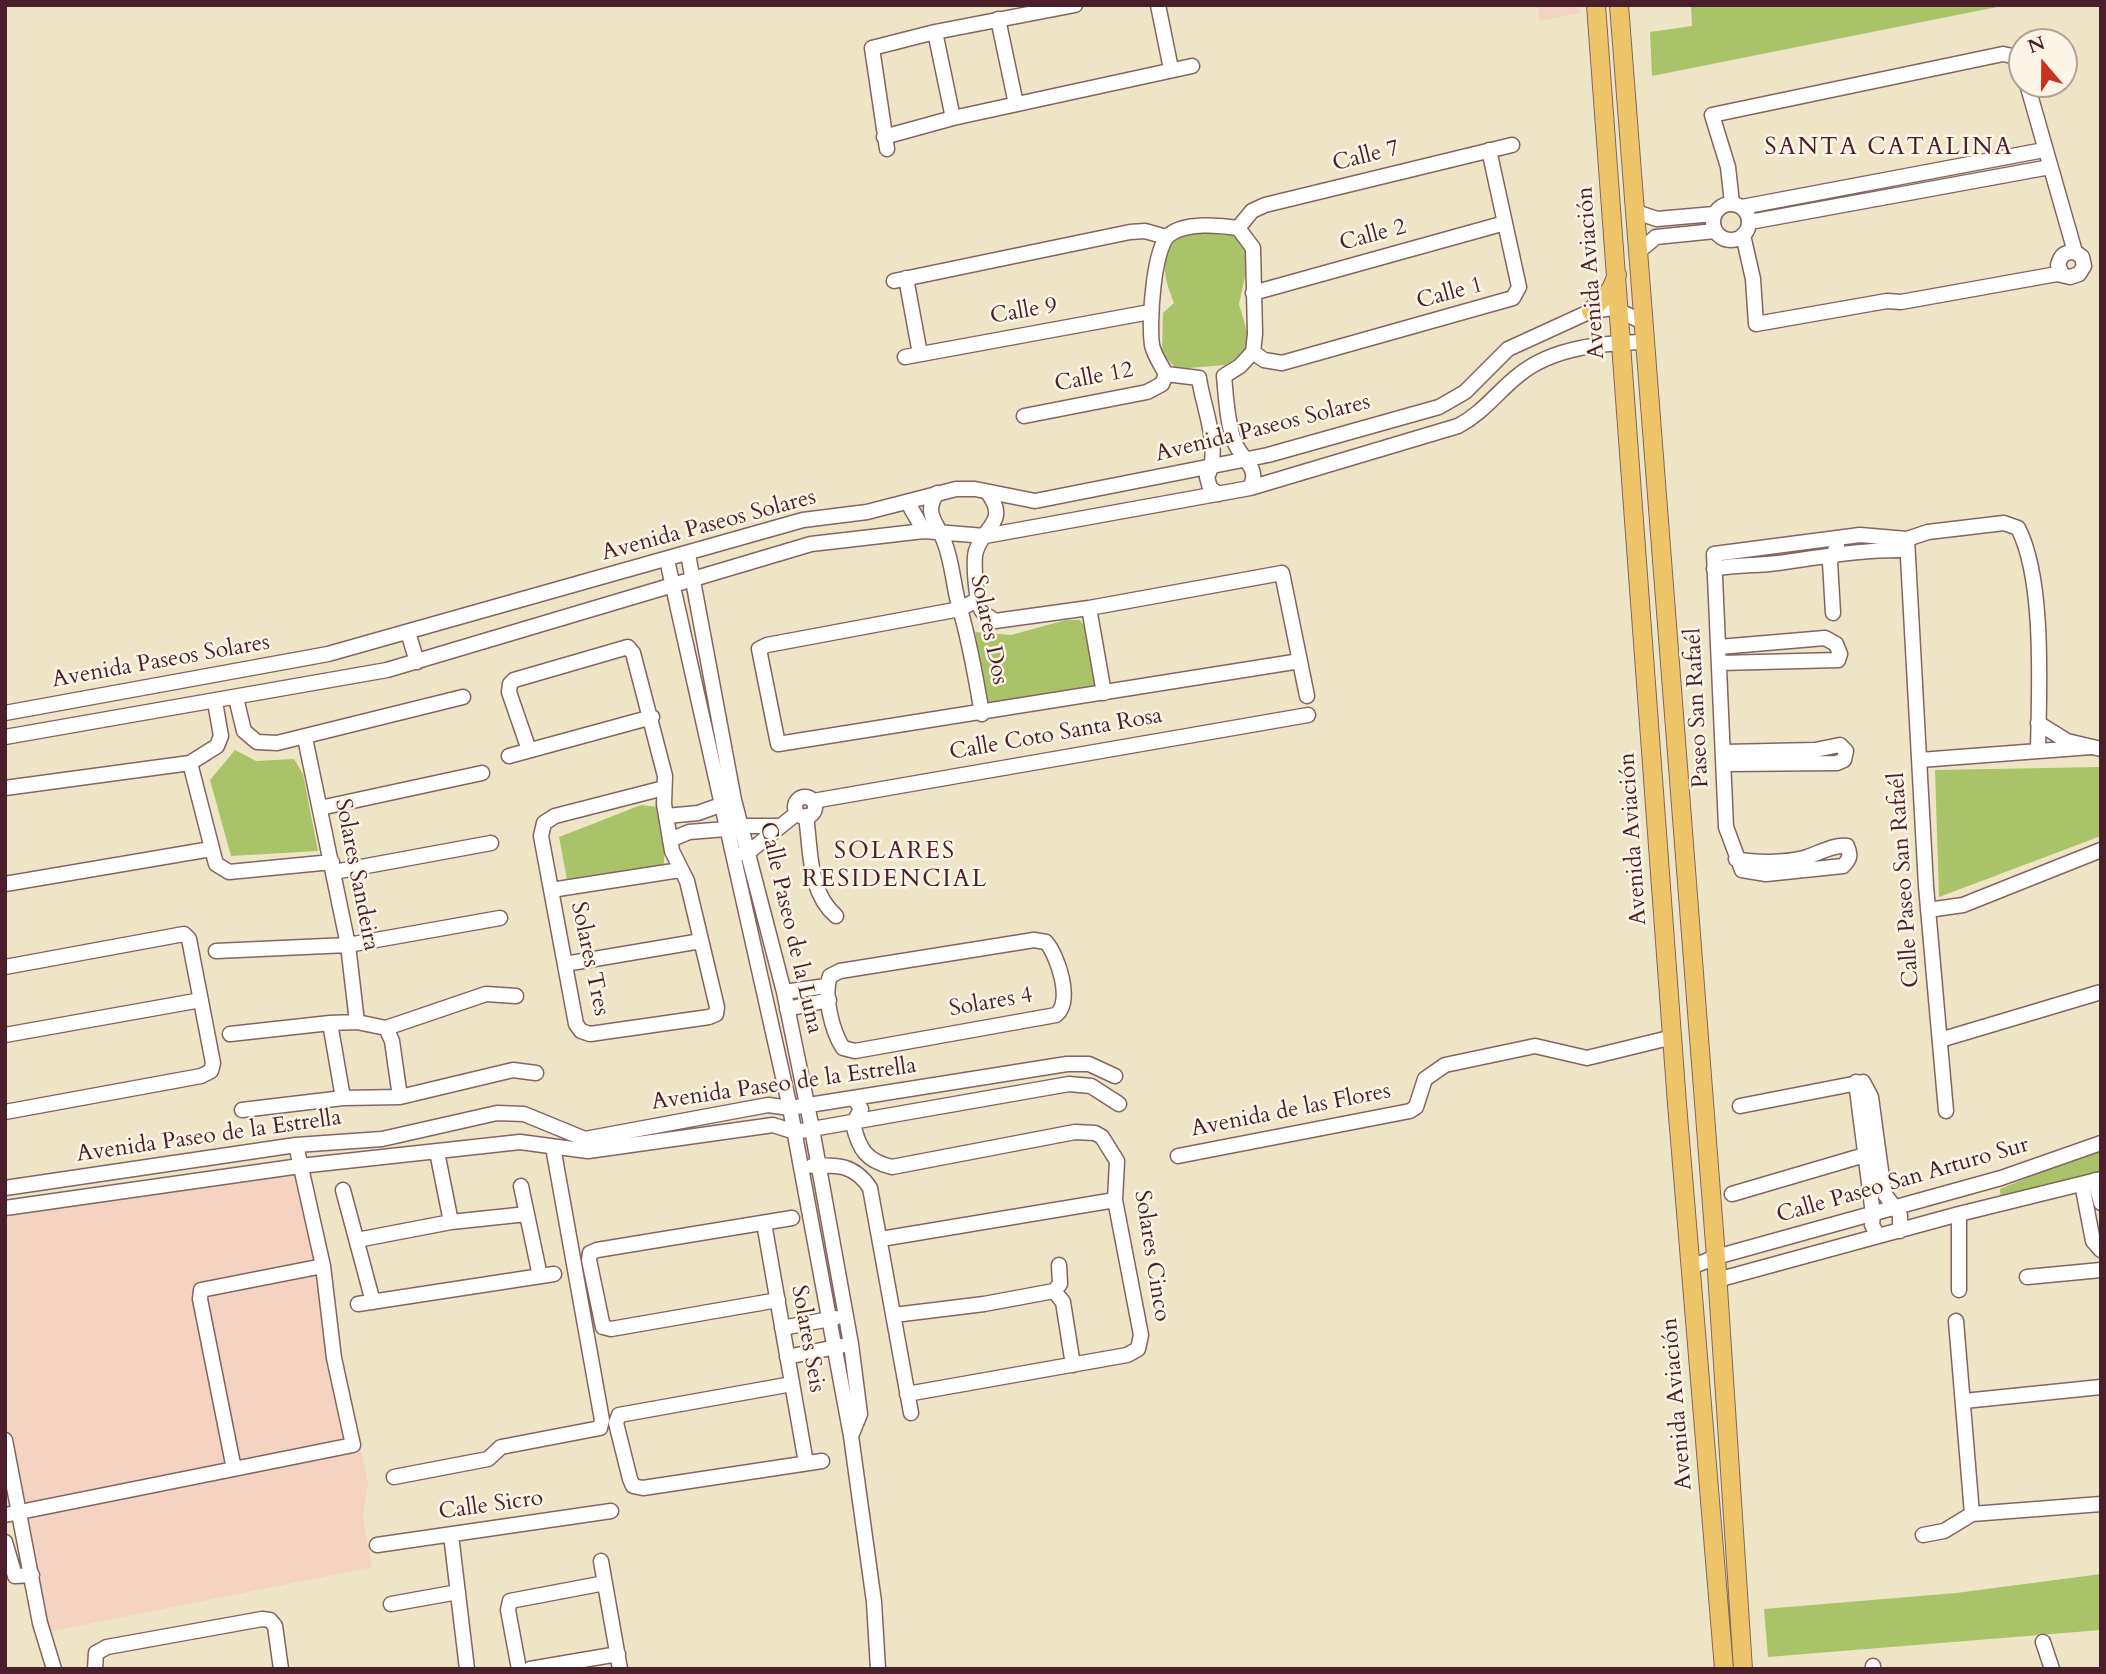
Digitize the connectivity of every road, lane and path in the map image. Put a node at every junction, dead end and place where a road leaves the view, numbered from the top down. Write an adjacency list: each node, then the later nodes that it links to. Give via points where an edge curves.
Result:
1 (1074, 5): 5 (street)
2 (1158, 5): 9 (street)
3 (1596, 5): 14 (main road, Avenida Aviación)
4 (1619, 5): 13 (main road, Avenida Aviación)
5 (998, 19): 6 (street); 11 (street)
6 (935, 32): 12 (street); 12 (street, via 872,48 885,143)
7 (2008, 56): 21 (street, via 1712,114)
8 (1192, 66): 9 (street)
9 (1171, 69): 11 (street)
10 (2031, 98): 17 (street)
11 (1016, 104): 12 (street)
12 (953, 118)
13 (1629, 130): 14 (main road); 22 (main road, Avenida Aviación)
14 (1606, 131): 32 (main road, Avenida Aviación)
15 (1512, 145): 16 (street, Calle 7)
16 (1489, 150): 24 (street, Calle 1); 25 (street, Calle 7, via 1265,205 1252,211)
17 (2044, 150): 18 (street); 19 (street)
18 (2050, 167): 20 (street); 30 (street)
19 (1925, 174): 20 (street); 21 (street)
20 (1928, 192): 26 (street)
21 (1737, 205): 23 (street, via 1721,206); 26 (street)
22 (1636, 212): 23 (street, via 1657,219); 29 (main road, Avenida Aviación)
23 (1714, 214): 27 (street)
24 (1505, 223): 33 (street, Calle 2); 41 (street, Calle 1, via 1519,287 1513,298 1282,363 1264,360)
25 (1238, 228): 28 (street, via 1199,227); 33 (street, via 1253,248)
26 (1746, 229): 27 (street, via 1731,240); 31 (street, via 1756,324 1887,301 1900,293)
27 (1715, 230): 29 (street, via 1656,237)
28 (1166, 237): 36 (street); 36 (street, Calle 9, via 1130,232 900,279 913,355)
29 (1639, 251): 37 (main road, Avenida Aviación)
30 (2075, 252): 31 (street, via 2060,257); 31 (street, via 2084,266 2079,274 2070,277)
31 (2060, 269)
32 (1617, 275): 34 (main road, Avenida Aviación); 35 (main road)
33 (1253, 293): 41 (street)
34 (1619, 309): 35 (street, Avenida Paseos Solares); 37 (street); 40 (main road, Avenida Aviación)
35 (1591, 311): 38 (street, Avenida Paseos Solares)
36 (1150, 312): 43 (street, via 1153,347)
37 (1643, 322): 39 (main road, Avenida Aviación)
38 (1554, 328): 42 (street, via 1564,342); 45 (street, Avenida Paseos Solares, via 1508,349 1465,392 1439,407)
39 (1645, 342): 40 (street, Avenida Paseos Solares); 190 (main road, Avenida Aviación)
40 (1621, 343): 42 (street, Avenida Paseos Solares); 136 (main road, Avenida Aviación)
41 (1253, 352): 45 (street, via 1224,376 1234,442)
42 (1561, 354): 47 (street, Avenida Paseos Solares, via 1530,366 1485,409 1458,426)
43 (1166, 374): 44 (street, Calle 12, via 1162,384 1147,392); 46 (street, via 1199,378 1212,441)
44 (1024, 416)
45 (1245, 460): 46 (street, Avenida Paseos Solares); 47 (street, via 1255,479)
46 (1212, 468): 49 (street, Avenida Paseos Solares, via 1035,500); 50 (street, via 1207,477 1210,488)
47 (1250, 488): 50 (street, Avenida Paseos Solares)
48 (937, 493): 49 (street, Avenida Paseos Solares, via 965,489); 51 (street, Avenida Paseos Solares); 53 (street, via 929,514)
49 (988, 493): 54 (street, via 997,512)
50 (1219, 494): 54 (street, Avenida Paseos Solares)
51 (908, 503): 52 (street); 59 (street, Avenida Paseos Solares, via 803,520)
52 (924, 531): 53 (street, Avenida Paseos Solares); 64 (street, Avenida Paseos Solares, via 811,544)
53 (941, 533): 54 (street, Avenida Paseos Solares); 61 (street, Solares Dos)
54 (985, 536): 60 (street, Solares Dos)
55 (1842, 538): 56 (street); 58 (street); 63 (street)
56 (1861, 543): 57 (street); 58 (street)
57 (1907, 544): 86 (street, via 1928,533 2004,523 2018,528 2029,550 2040,668); 94 (street, Calle Paseo San Rafaél)
58 (1834, 552): 63 (street, via 1776,563); 69 (street, via 1830,562)
59 (688, 554): 62 (street, Avenida Paseos Solares); 64 (street, Calle Paseo de la Luna)
60 (975, 554): 61 (street); 66 (street, Solares Dos)
61 (950, 555): 68 (street, Solares Dos)
62 (667, 560): 65 (street, Calle Paseo de la Luna); 70 (street, Avenida Paseos Solares)
63 (1714, 561): 71 (street, Paseo San Rafaél)
64 (694, 579): 65 (street, Avenida Paseos Solares); 99 (street, Calle Paseo de la Luna)
65 (673, 585): 73 (street, Avenida Paseos Solares); 99 (street, Calle Paseo de la Luna)
66 (977, 600): 67 (street, Solares Dos, via 982,613 995,621); 68 (street)
67 (1089, 608): 72 (street, via 1282,573); 76 (street)
68 (960, 609): 83 (street, Solares Dos); 83 (street, via 759,649 775,739 785,745)
69 (1833, 613)
70 (408, 632): 73 (street); 75 (street, Avenida Paseos Solares, via 328,654)
71 (1719, 647): 74 (street, Paseo San Rafaél); 74 (street, via 1825,638 1836,644 1840,654 1838,660 1828,662)
72 (1300, 661): 76 (street, Solares Dos); 77 (street)
73 (417, 662): 79 (street, Avenida Paseos Solares)
74 (1720, 663): 93 (street, Paseo San Rafaél)
75 (163, 686): 81 (street, via 158,703); 82 (street, Avenida Paseos Solares)
76 (1104, 693): 83 (street, Solares Dos)
77 (1307, 696)
78 (463, 697): 88 (street)
79 (236, 698): 80 (street, Avenida Paseos Solares); 88 (street, via 244,731 257,743)
80 (215, 702): 81 (street, Avenida Paseos Solares); 95 (street, via 221,736 217,746)
81 (164, 710): 87 (street, Avenida Paseos Solares)
82 (5, 713)
83 (982, 714)
84 (1308, 715): 101 (street, Calle Coto Santa Rosa, via 813,801 807,797 798,800)
85 (652, 717): 90 (street); 90 (street, Solares Tres, via 633,653 628,647 620,648 510,684); 98 (street, Solares Tres)
86 (2038, 723): 89 (street, via 2067,741); 91 (street)
87 (5, 737)
88 (305, 738): 100 (street, Solares Sandeira)
89 (2096, 748): 91 (street)
90 (528, 750): 92 (street)
91 (2038, 751): 94 (street)
92 (509, 756)
93 (1725, 758): 93 (street, via 1837,763 1844,760 1846,751 1832,745); 112 (street, Paseo San Rafaél, via 1726,827)
94 (1920, 760): 117 (street, Calle Paseo San Rafaél)
95 (190, 763): 97 (street); 108 (street)
96 (482, 774): 100 (street)
97 (5, 788)
98 (664, 788): 102 (street, Solares Tres); 116 (street, Solares Tres, via 555,816 544,823 541,836)
99 (727, 802): 102 (street, via 698,813); 103 (street, Calle Paseo de la Luna); 105 (street, Calle Paseo de la Luna)
100 (320, 808): 113 (street, Solares Sandeira)
101 (802, 815): 104 (street, Calle Coto Santa Rosa); 118 (street, via 817,891)
102 (666, 816): 106 (street, Solares Tres)
103 (743, 826): 104 (street); 110 (street, Calle Paseo de la Luna)
104 (780, 826): 110 (street, Calle Coto Santa Rosa)
105 (726, 829): 106 (street, via 689,832); 111 (street, Calle Paseo de la Luna)
106 (670, 839): 114 (street, Solares Tres)
107 (491, 843): 113 (street)
108 (211, 849): 113 (street, via 216,864 229,872); 115 (street)
109 (2101, 850): 117 (street, via 1963,905)
110 (750, 851): 111 (street, Calle Coto Santa Rosa); 125 (street, Calle Paseo de la Luna)
111 (732, 856): 148 (street, Calle Paseo de la Luna)
112 (1736, 859): 112 (street, via 1742,870 1766,874 1843,866 1850,853 1847,846 1840,845 1801,859)
113 (333, 867): 121 (street, Solares Sandeira)
114 (680, 870): 116 (street); 120 (street, Solares Tres, via 687,881)
115 (5, 884)
116 (551, 890): 123 (street, Solares Tres)
117 (1928, 910): 137 (street, Calle Paseo San Rafaél)
118 (836, 916)
119 (500, 918): 121 (street)
120 (701, 941): 123 (street); 123 (street, Solares Tres, via 717,1007 709,1017 590,1034 581,1031)
121 (348, 945): 122 (street); 131 (street, Solares Sandeira)
122 (216, 951)
123 (565, 964)
124 (5, 967): 129 (street, via 184,934 189,939)
125 (784, 992): 127 (street, Solares 4); 130 (street, Calle Paseo de la Luna)
126 (2101, 992): 137 (street)
127 (828, 993): 127 (street, Solares 4, via 830,976 840,971 1034,940 1046,942 1053,950 1066,1000 1056,1015 855,1051 843,1048 837,1039); 130 (street, Solares 4)
128 (516, 996): 133 (street, via 486,994)
129 (201, 1000): 135 (street); 151 (street, via 211,1071)
130 (787, 1009): 146 (street, Calle Paseo de la Luna)
131 (357, 1022): 132 (street); 133 (street)
132 (330, 1023): 134 (street); 143 (street)
133 (386, 1028): 142 (street)
134 (230, 1034)
135 (5, 1035)
136 (1673, 1037): 161 (street, Avenida de las Flores, via 1587,1058 1535,1046 1446,1065 1424,1079 1416,1107 1410,1111); 194 (main road, Avenida Aviación)
137 (1940, 1040): 150 (street)
138 (536, 1073): 142 (street, via 513,1070)
139 (1014, 1073): 140 (street, Avenida Paseo de la Estrella, via 1077,1063); 141 (street); 144 (street, Avenida Paseo de la Estrella)
140 (1115, 1076)
141 (1016, 1093): 145 (street, Avenida Paseo de la Estrella, via 1083,1083); 152 (street, Avenida Paseo de la Estrella)
142 (400, 1097): 143 (street)
143 (343, 1098): 149 (street)
144 (854, 1098): 146 (street, Avenida Paseo de la Estrella); 152 (street, via 861,1109)
145 (1119, 1104)
146 (808, 1105): 148 (street, Avenida Paseo de la Estrella); 153 (street, Calle Paseo de la Luna)
147 (1740, 1106): 160 (street, via 1863,1082 1871,1097)
148 (790, 1108): 154 (street, Calle Paseo de la Luna); 156 (street, Avenida Paseo de la Estrella, via 768,1105)
149 (242, 1110)
150 (1946, 1111)
151 (5, 1112)
152 (853, 1124): 153 (street, Avenida Paseo de la Estrella); 165 (street, via 868,1158)
153 (812, 1129): 154 (street, Avenida Paseo de la Estrella); 163 (street, Calle Paseo de la Luna)
154 (795, 1132): 156 (street, Avenida Paseo de la Estrella, via 773,1125); 164 (street, Calle Paseo de la Luna)
155 (2101, 1143): 166 (street, Calle Paseo San Arturo Sur)
156 (586, 1145): 157 (street, Avenida Paseo de la Estrella, via 524,1114 497,1112 383,1139); 158 (street, Avenida Paseo de la Estrella)
157 (296, 1146): 162 (street); 169 (street, Avenida Paseo de la Estrella)
158 (553, 1147): 159 (street, Avenida Paseo de la Estrella, via 520,1142); 220 (street, via 600,1429 500,1447 488,1459)
159 (437, 1152): 162 (street, Avenida Paseo de la Estrella); 182 (street)
160 (1872, 1152): 171 (street); 177 (street); 179 (street)
161 (1178, 1156)
162 (300, 1166): 176 (street, Avenida Paseo de la Estrella); 193 (street)
163 (818, 1166): 164 (street); 172 (street, via 838,1164 853,1171); 204 (street, Calle Paseo de la Luna)
164 (801, 1167): 206 (street, Calle Paseo de la Luna)
165 (892, 1167): 172 (street, via 874,1183); 173 (street, Solares Cinco, via 1075,1132 1095,1133 1109,1144 1116,1161)
166 (2001, 1178): 175 (street, via 1992,1188); 177 (street, Calle Paseo San Arturo Sur)
167 (2093, 1181): 174 (street); 175 (street, Calle Paseo San Arturo Sur); 189 (street, via 2093,1241)
168 (521, 1186): 178 (street)
169 (5, 1188)
170 (344, 1190): 187 (street)
171 (1732, 1194)
172 (873, 1196): 186 (street)
173 (1115, 1200): 186 (street); 209 (street, Solares Cinco, via 1140,1343 1127,1355)
174 (2101, 1203)
175 (1996, 1205): 180 (street, Calle Paseo San Arturo Sur)
176 (5, 1208)
177 (1892, 1208): 179 (street, Calle Paseo San Arturo Sur); 184 (street, via 1900,1215)
178 (527, 1214): 182 (street); 201 (street, via 547,1275)
179 (1873, 1214): 185 (street, via 1872,1226); 188 (street, Calle Paseo San Arturo Sur)
180 (1959, 1214): 184 (street, Calle Paseo San Arturo Sur); 198 (street)
181 (792, 1218): 183 (street)
182 (451, 1222): 187 (street)
183 (764, 1223): 200 (street, Solares Seis); 200 (street, via 590,1253 600,1321 611,1329)
184 (1900, 1231): 185 (street, Calle Paseo San Arturo Sur)
185 (1878, 1236): 191 (street, Calle Paseo San Arturo Sur)
186 (881, 1239): 203 (street)
187 (357, 1240): 201 (street)
188 (1777, 1240): 190 (street, Calle Paseo San Arturo Sur); 191 (street)
189 (2101, 1250)
190 (1716, 1257): 194 (street, Calle Paseo San Arturo Sur); 197 (main road, Avenida Aviación)
191 (1783, 1262): 197 (street, Calle Paseo San Arturo Sur)
192 (1059, 1265): 199 (street, via 1060,1284)
193 (323, 1266): 219 (street, via 334,1358 353,1444); 219 (street, via 201,1290)
194 (1691, 1267): 244 (main road, Avenida Aviación)
195 (2101, 1270): 196 (street)
196 (2027, 1277)
197 (1717, 1280): 245 (main road, Avenida Aviación)
198 (1959, 1290)
199 (1054, 1291): 203 (street); 209 (street, via 1063,1301)
200 (778, 1300): 207 (street, Solares Seis)
201 (373, 1301): 202 (street)
202 (358, 1304)
203 (894, 1315): 212 (street)
204 (846, 1316): 206 (street); 208 (street, Calle Paseo de la Luna)
205 (1956, 1321): 213 (street)
206 (831, 1334): 207 (street); 207 (street); 208 (street); 215 (street, Calle Paseo de la Luna)
207 (785, 1343): 210 (street, Solares Seis)
208 (851, 1344): 215 (street, Calle Paseo de la Luna, via 860,1415)
209 (1073, 1365): 212 (street, Solares Cinco)
210 (792, 1384): 218 (street, Solares Seis); 218 (street, via 629,1410 619,1415 616,1423 633,1486)
211 (2101, 1387): 213 (street)
212 (907, 1394): 214 (street)
213 (1964, 1401): 224 (street)
214 (911, 1413)
215 (850, 1436): 243 (street, Calle Paseo de la Luna, via 874,1602)
216 (5, 1440): 223 (street)
217 (822, 1461): 218 (street)
218 (806, 1463)
219 (234, 1469): 223 (street)
220 (394, 1477)
221 (2101, 1504): 224 (street)
222 (611, 1511): 226 (street, Calle Sicro)
223 (20, 1512): 225 (street); 231 (street)
224 (1972, 1514): 227 (street, via 1944,1531)
225 (5, 1515)
226 (451, 1535): 229 (street, Calle Sicro); 233 (street)
227 (1923, 1535)
228 (5, 1542): 231 (street, via 15,1576)
229 (377, 1545)
230 (601, 1561): 232 (street)
231 (32, 1575): 237 (street)
232 (605, 1583): 236 (street); 241 (street, via 510,1601)
233 (458, 1592): 234 (street); 240 (street)
234 (391, 1604)
235 (2043, 1642): 246 (street)
236 (619, 1662): 242 (street)
237 (54, 1669)
238 (95, 1669): 239 (street, via 96,1653 107,1647 262,1619 275,1626)
239 (281, 1669)
240 (467, 1669)
241 (519, 1669)
242 (530, 1669)
243 (878, 1669)
244 (1724, 1669)
245 (1743, 1669)
246 (2052, 1669)

